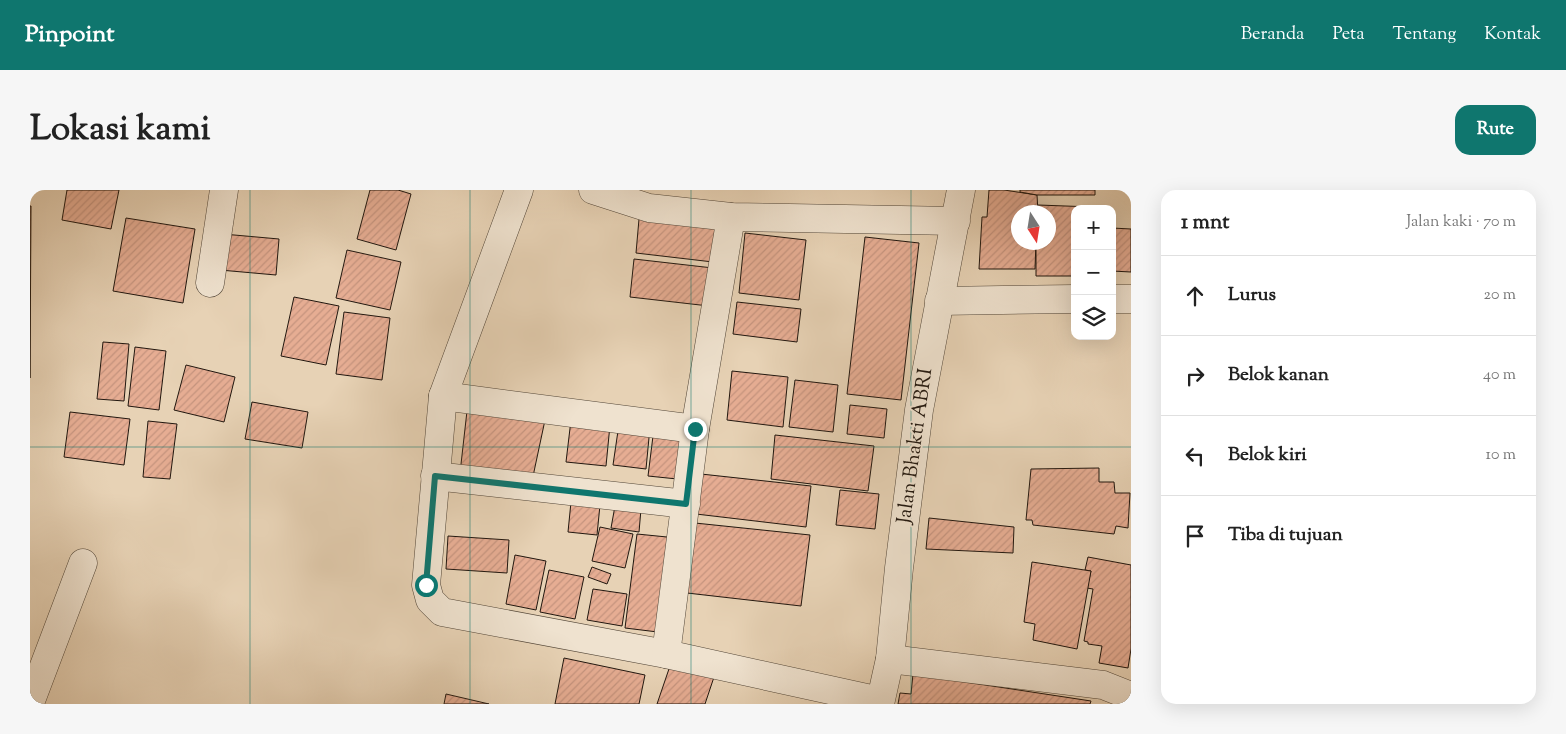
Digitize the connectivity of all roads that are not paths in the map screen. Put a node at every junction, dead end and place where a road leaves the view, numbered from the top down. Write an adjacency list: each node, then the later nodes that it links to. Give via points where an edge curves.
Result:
1 (224, 190): 7 (street)
2 (519, 190): 12 (street)
3 (593, 190): 5 (street, via 649,208)
4 (961, 190): 6 (street, Jalan Bhakti ABRI)
5 (731, 216): 6 (street); 13 (street)
6 (956, 221): 11 (street, Jalan Bhakti ABRI)
7 (210, 283)
8 (1071, 299): 11 (street)
9 (1116, 299): 10 (street)
10 (1131, 299)
11 (939, 301): 18 (street, Jalan Bhakti ABRI, via 919,410)
12 (443, 396): 13 (street); 14 (street)
13 (695, 429): 15 (street)
14 (435, 476): 15 (street); 17 (street, via 426,585 430,600 442,612)
15 (686, 504): 17 (street)
16 (83, 563): 21 (street)
17 (666, 654): 20 (street)
18 (890, 659): 19 (street, via 1103,685); 20 (street, Jalan Bhakti ABRI)
19 (1131, 696)
20 (880, 702)
21 (30, 703)

